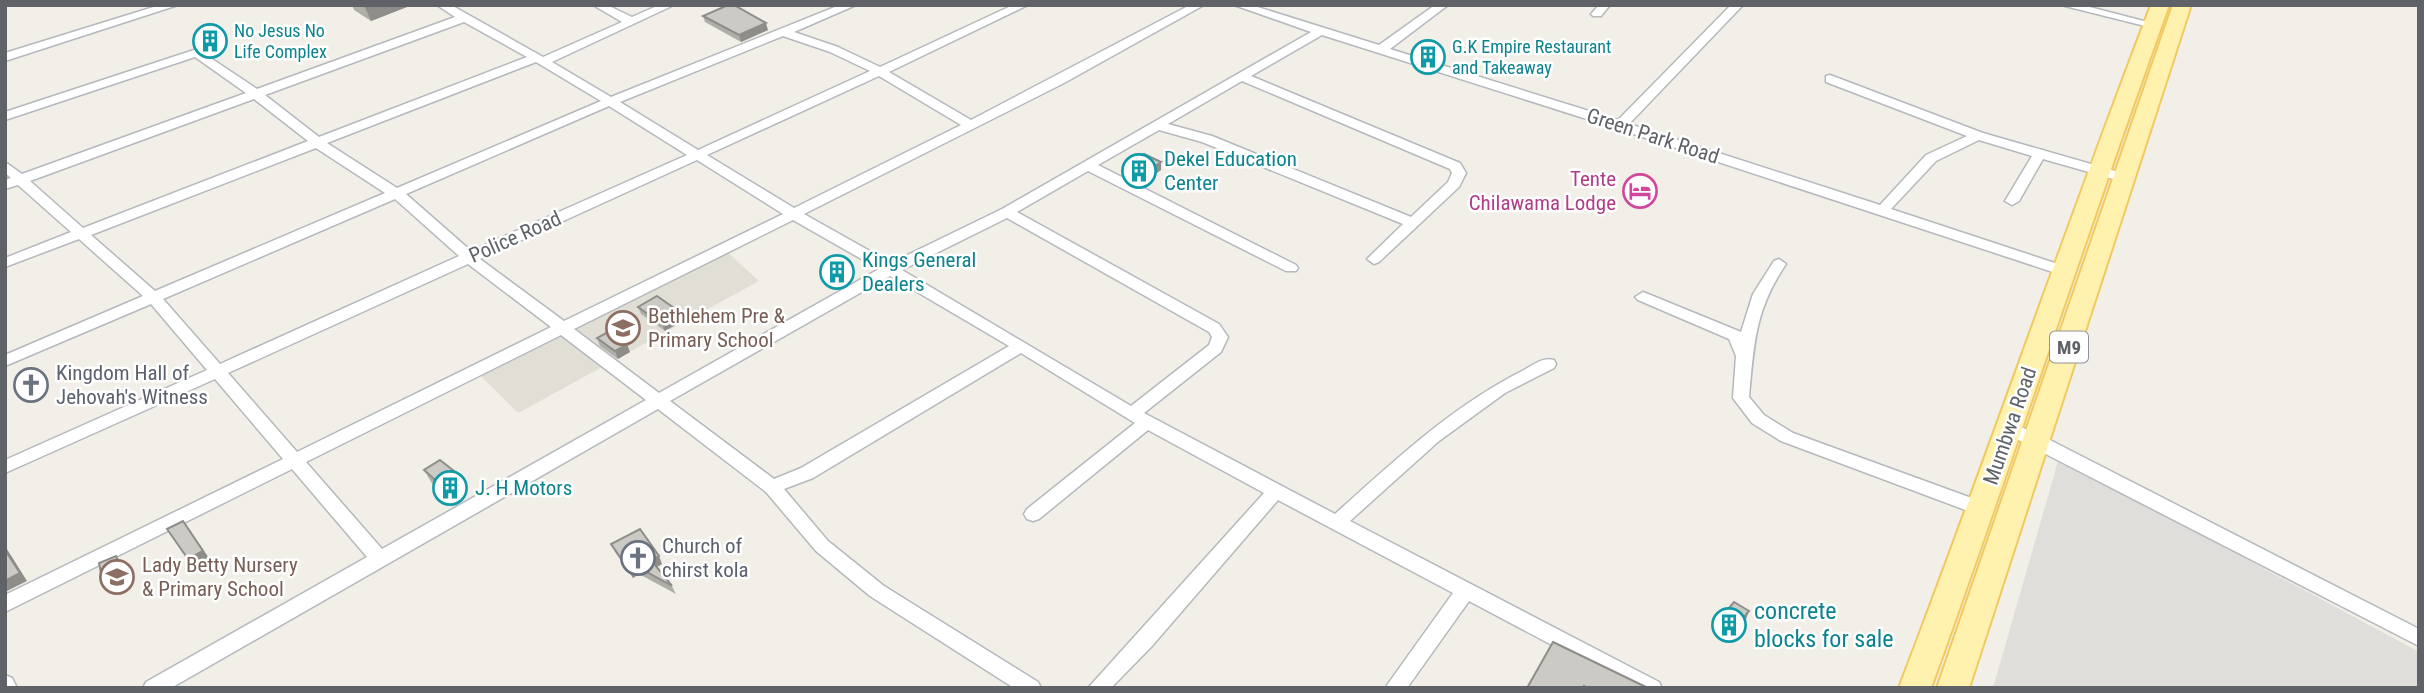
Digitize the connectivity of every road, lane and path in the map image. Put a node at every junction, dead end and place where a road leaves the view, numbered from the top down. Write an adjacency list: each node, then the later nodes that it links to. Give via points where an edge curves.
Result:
1 (173, 5): 22 (street)
2 (442, 5): 16 (street)
3 (598, 5): 17 (street)
4 (669, 5): 17 (street)
5 (851, 5): 20 (street)
6 (1023, 5): 24 (street, Police Road)
7 (1199, 5): 30 (street)
8 (1239, 5): 14 (street, Green Park Road)
9 (1443, 5): 21 (street)
10 (1738, 5): 32 (street)
11 (2066, 5): 15 (street)
12 (2160, 5): 18 (main road, Mumbwa Road / M9)
13 (2182, 5): 40 (main road, Mumbwa Road / M9)
14 (1265, 8): 19 (street, Green Park Road)
15 (2112, 10): 18 (street)
16 (464, 18): 23 (street); 27 (street)
17 (630, 22): 23 (street)
18 (2153, 25): 39 (main road, Mumbwa Road / M9)
19 (1319, 32): 21 (street, Green Park Road); 25 (street)
20 (785, 33): 24 (street, via 821,42); 28 (street)
21 (1379, 51): 32 (street, Green Park Road)
22 (5, 57)
23 (539, 60): 28 (street); 34 (street)
24 (879, 72): 30 (street); 36 (street, Police Road)
25 (1242, 77): 31 (street); 47 (street, via 1455,166 1459,173 1454,184)
26 (1830, 79): 33 (street)
27 (257, 95): 29 (street, via 197,53); 34 (street); 41 (street)
28 (611, 101): 36 (street); 42 (street)
29 (5, 116)
30 (970, 125): 46 (street)
31 (1157, 125): 37 (street); 47 (street, via 1207,139)
32 (1620, 125): 44 (street, Green Park Road)
33 (1978, 136): 35 (street); 44 (street, via 1931,158)
34 (318, 143): 42 (street); 48 (street)
35 (2040, 153): 39 (street); 43 (street)
36 (699, 154): 46 (street); 49 (street, Police Road)
37 (1087, 165): 45 (street); 53 (street)
38 (5, 166): 41 (street)
39 (2099, 170): 40 (street); 55 (main road, Mumbwa Road / M9)
40 (2124, 178): 67 (main road, Mumbwa Road / M9)
41 (13, 182): 48 (street)
42 (397, 194): 49 (street); 56 (street)
43 (2012, 201)
44 (1883, 210): 55 (street, Green Park Road)
45 (1007, 212): 54 (street); 65 (street, via 1214,328 1220,338 1215,348)
46 (793, 214): 54 (street); 58 (street)
47 (1413, 223): 50 (street)
48 (80, 232): 51 (street); 56 (street)
49 (470, 258): 58 (street); 63 (street, Police Road)
50 (1374, 259)
51 (5, 263)
52 (1779, 264): 60 (street, via 1756,299)
53 (1291, 268)
54 (889, 270): 59 (street); 64 (street)
55 (2065, 271): 66 (main road, Mumbwa Road / M9)
56 (152, 296): 61 (street); 63 (street)
57 (1643, 297): 60 (street, via 1735,335)
58 (560, 328): 64 (street); 68 (street)
59 (1021, 346): 65 (street); 70 (street, via 807,472)
60 (1744, 349): 72 (street, via 1741,398 1758,419 1787,437)
61 (5, 361)
62 (1548, 364): 74 (street, via 1499,389 1433,437)
63 (218, 371): 68 (street); 69 (street, Police Road)
64 (658, 401): 70 (street); 75 (street)
65 (1140, 418): 71 (street); 73 (street)
66 (2009, 428): 67 (street); 72 (main road, Mumbwa Road / M9)
67 (2038, 440): 78 (main road, Mumbwa Road / M9); 80 (street)
68 (296, 461): 75 (street); 79 (street)
69 (5, 467)
70 (772, 487): 82 (street, via 822,545 877,591)
71 (1276, 491): 74 (street); 83 (street)
72 (1982, 509): 76 (main road, Mumbwa Road / M9)
73 (1033, 514)
74 (1336, 523): 77 (street)
75 (380, 559): 81 (street)
76 (1952, 588): 78 (main road); 86 (main road, Mumbwa Road / M9)
77 (1466, 589): 84 (street); 85 (street)
78 (1982, 602): 87 (main road, Mumbwa Road / M9)
79 (5, 604)
80 (2416, 633)
81 (153, 688)
82 (1031, 688)
83 (1098, 688)
84 (1395, 688)
85 (1652, 688)
86 (1914, 688)
87 (1953, 688)

